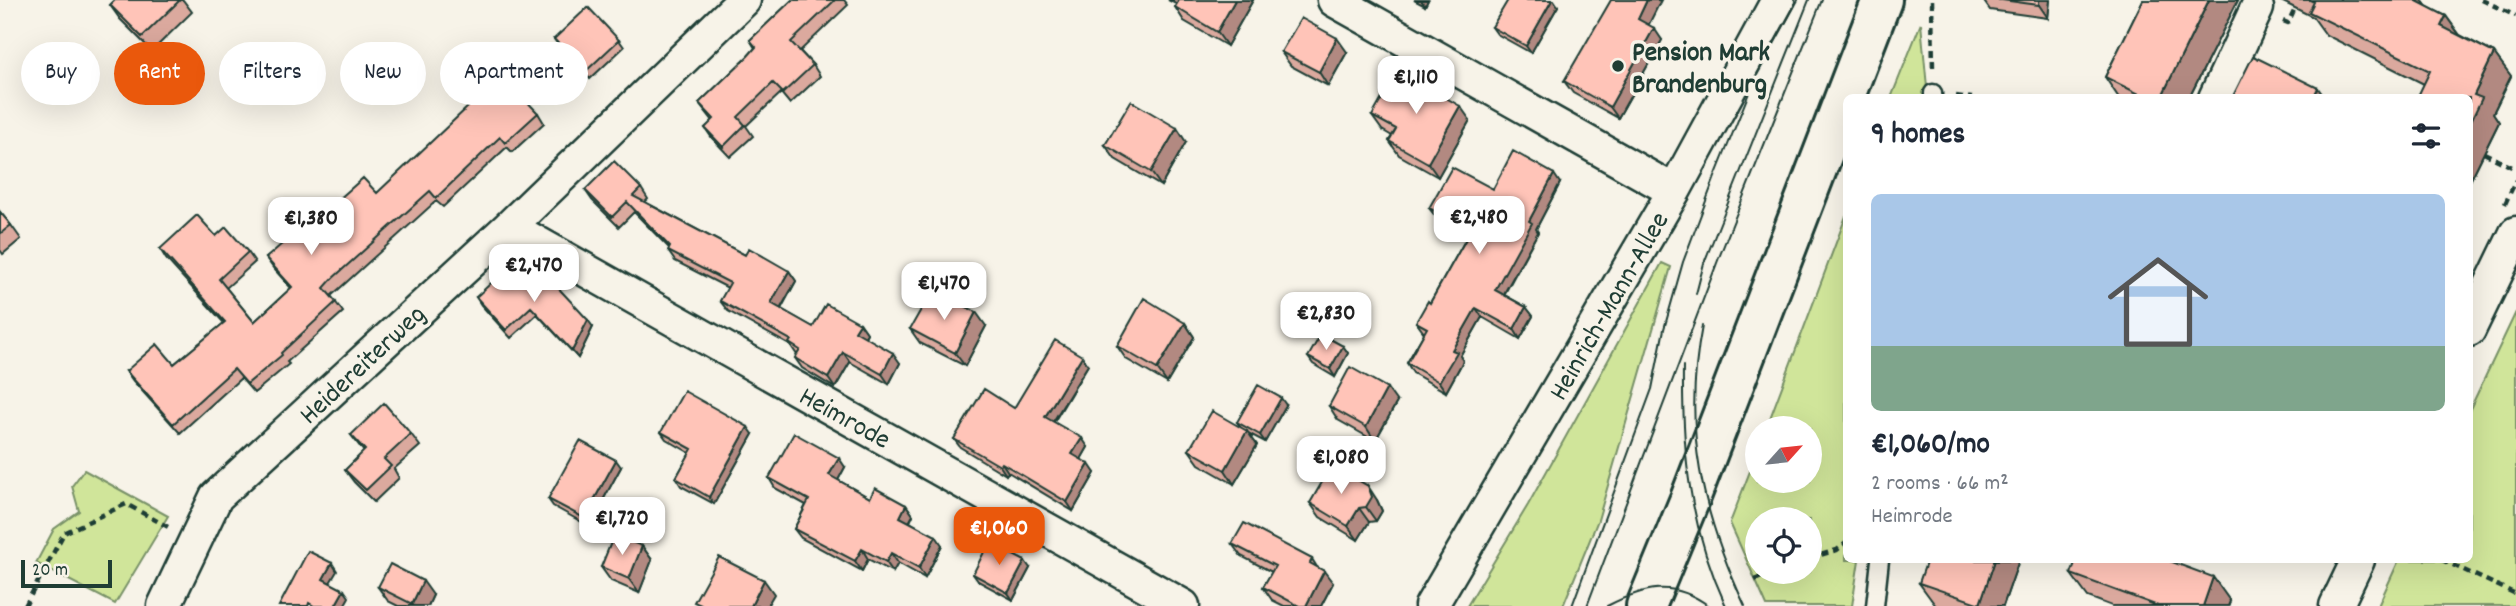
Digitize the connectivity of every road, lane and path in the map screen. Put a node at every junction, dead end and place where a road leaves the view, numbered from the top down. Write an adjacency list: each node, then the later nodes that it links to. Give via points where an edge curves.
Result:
1 (744, 0): 16 (street, Heidereiterweg)
2 (1334, 0): 15 (street)
3 (1778, 0): 15 (street, Heinrich-Mann-Allee)
4 (1882, 0): 9 (main road)
5 (1932, 0): 10 (path)
6 (2482, 0): 8 (path)
7 (2258, 8): 11 (street)
8 (2516, 16)
9 (1847, 94)
10 (1933, 94)
11 (2217, 94)
12 (1843, 103): 30 (main road)
13 (2484, 153): 14 (path)
14 (2516, 169)
15 (1674, 191): 29 (street, Heinrich-Mann-Allee)
16 (509, 227): 19 (street, Heidereiterweg, via 216,498); 28 (street, Heimrode)
17 (2516, 233): 18 (street)
18 (2473, 322)
19 (195, 542): 26 (path, via 126,505 64,533); 27 (street, Heidereiterweg)
20 (1843, 545): 21 (path)
21 (1822, 554)
22 (1880, 563): 31 (lane)
23 (2357, 563): 32 (street)
24 (2449, 563): 25 (path)
25 (2516, 594)
26 (25, 606)
27 (164, 606)
28 (1183, 606)
29 (1431, 606)
30 (1646, 606)
31 (1875, 606)
32 (2336, 606)

